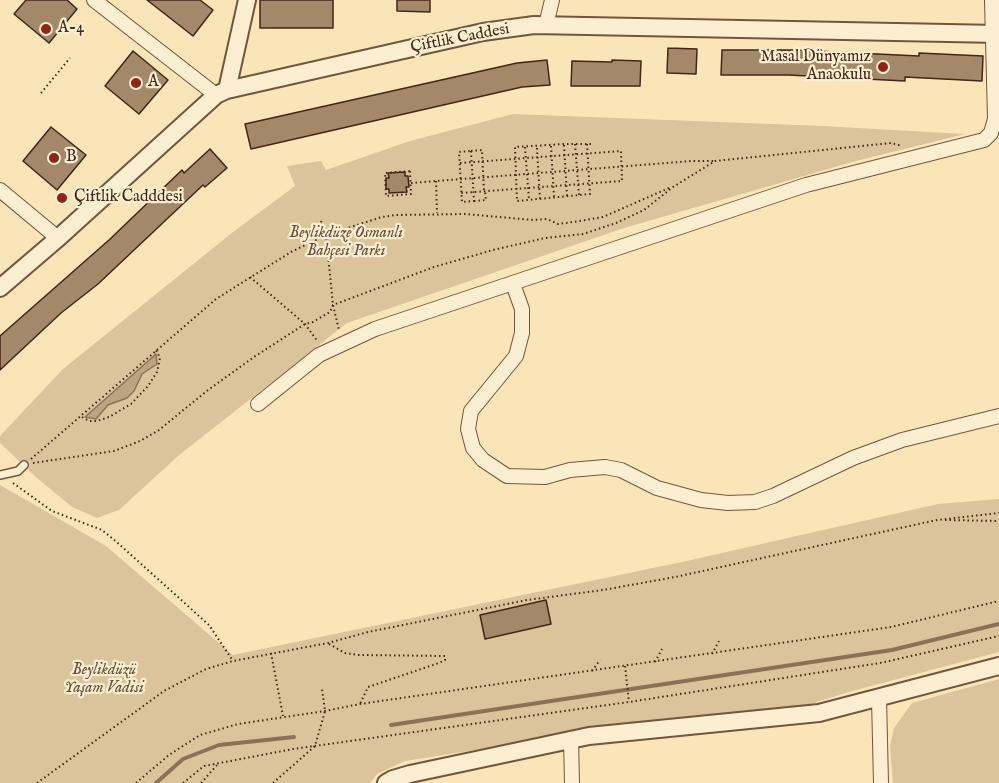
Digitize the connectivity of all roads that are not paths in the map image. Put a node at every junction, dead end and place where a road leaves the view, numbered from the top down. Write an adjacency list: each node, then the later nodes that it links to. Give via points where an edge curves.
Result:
1 (94, 0): 7 (street)
2 (247, 0): 7 (street)
3 (552, 0): 5 (street)
4 (992, 0): 6 (street)
5 (546, 25): 6 (street, Çiftlik Caddesi); 7 (street, Çiftlik Caddesi, via 483,32)
6 (996, 34): 10 (street, via 995,119 984,140 806,185)
7 (222, 92): 9 (street, Çiftlik Caddesi)
8 (0, 190): 9 (street)
9 (56, 240): 11 (street, Çiftlik Caddesi)
10 (513, 284): 12 (street, via 375,329 319,355); 13 (street, via 522,309 522,333 516,356 471,411 468,429 473,448 507,476 544,477 605,467 621,470 657,489 702,500 755,502 902,440)
11 (0, 288)
12 (258, 404)
13 (999, 416)
14 (24, 465): 15 (lane, via 18,471)
15 (1, 475)
16 (999, 666): 17 (street)
17 (879, 698): 18 (street, via 819,713); 21 (street)
18 (571, 739): 19 (street, via 410,774); 20 (street)
19 (386, 783)
20 (572, 783)
21 (881, 783)

